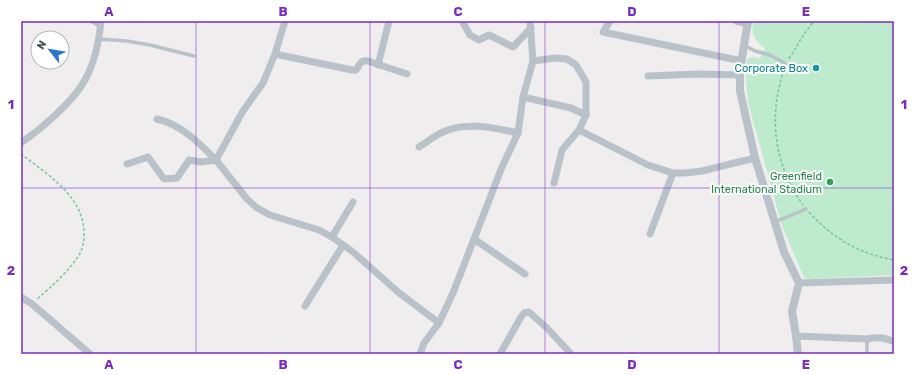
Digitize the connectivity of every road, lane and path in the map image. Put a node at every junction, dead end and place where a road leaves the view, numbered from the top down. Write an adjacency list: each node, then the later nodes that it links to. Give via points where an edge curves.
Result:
1 (90, 21): 9 (lane)
2 (285, 21): 13 (street)
3 (389, 21): 18 (street)
4 (462, 21): 10 (street, via 470,35 479,40 489,35 513,47)
5 (610, 21): 16 (street, via 604,32)
6 (736, 21): 8 (street)
7 (814, 21): 17 (path)
8 (748, 22): 12 (street)
9 (101, 24): 11 (street)
10 (531, 24): 15 (street)
11 (99, 39): 14 (lane, via 135,42); 27 (street, via 96,55 85,81 65,105)
12 (744, 45): 16 (street); 17 (lane)
13 (275, 54): 18 (street, via 352,70 356,70 363,61); 31 (street, via 263,83 243,111)
14 (194, 56)
15 (533, 61): 22 (street); 23 (street, via 567,59 576,65 586,82)
16 (742, 61): 20 (street)
17 (786, 64): 36 (path, via 775,109 776,140 784,170)
18 (378, 65): 19 (street)
19 (407, 74)
20 (740, 75): 21 (street); 30 (street, via 740,91)
21 (648, 76)
22 (523, 96): 23 (street, via 571,108); 26 (street)
23 (586, 115): 25 (street)
24 (156, 119): 31 (street, via 168,122 188,133)
25 (579, 130): 33 (street, via 648,165); 34 (street, via 562,150)
26 (518, 133): 28 (street, via 483,126 461,127 444,131); 40 (street)
27 (21, 143)
28 (419, 146)
29 (21, 154): 47 (path, via 67,191 79,208 84,227 84,243 78,257)
30 (755, 158): 33 (street, via 702,171); 37 (street)
31 (216, 160): 32 (street, via 189,160 177,178 164,179 148,157); 39 (street, via 247,199 258,208)
32 (127, 164)
33 (673, 173): 38 (street)
34 (554, 183)
35 (353, 202): 39 (street)
36 (806, 210): 37 (lane); 42 (path, via 841,240 869,254)
37 (775, 222): 45 (street, via 784,252)
38 (650, 234)
39 (332, 237): 41 (street)
40 (474, 239): 43 (street); 49 (street)
41 (343, 245): 48 (street); 49 (street)
42 (894, 260)
43 (525, 274)
44 (894, 280): 45 (street)
45 (799, 283): 50 (street, via 792,311)
46 (21, 297): 47 (street)
47 (32, 304): 53 (street)
48 (305, 306)
49 (439, 323): 54 (street, via 424,343)
50 (796, 336): 51 (street); 57 (street)
51 (867, 339): 52 (street, via 878,337); 58 (lane)
52 (893, 342)
53 (90, 354)
54 (420, 354)
55 (500, 354): 56 (street, via 521,317 529,312)
56 (571, 354)
57 (798, 354)
58 (867, 354)

